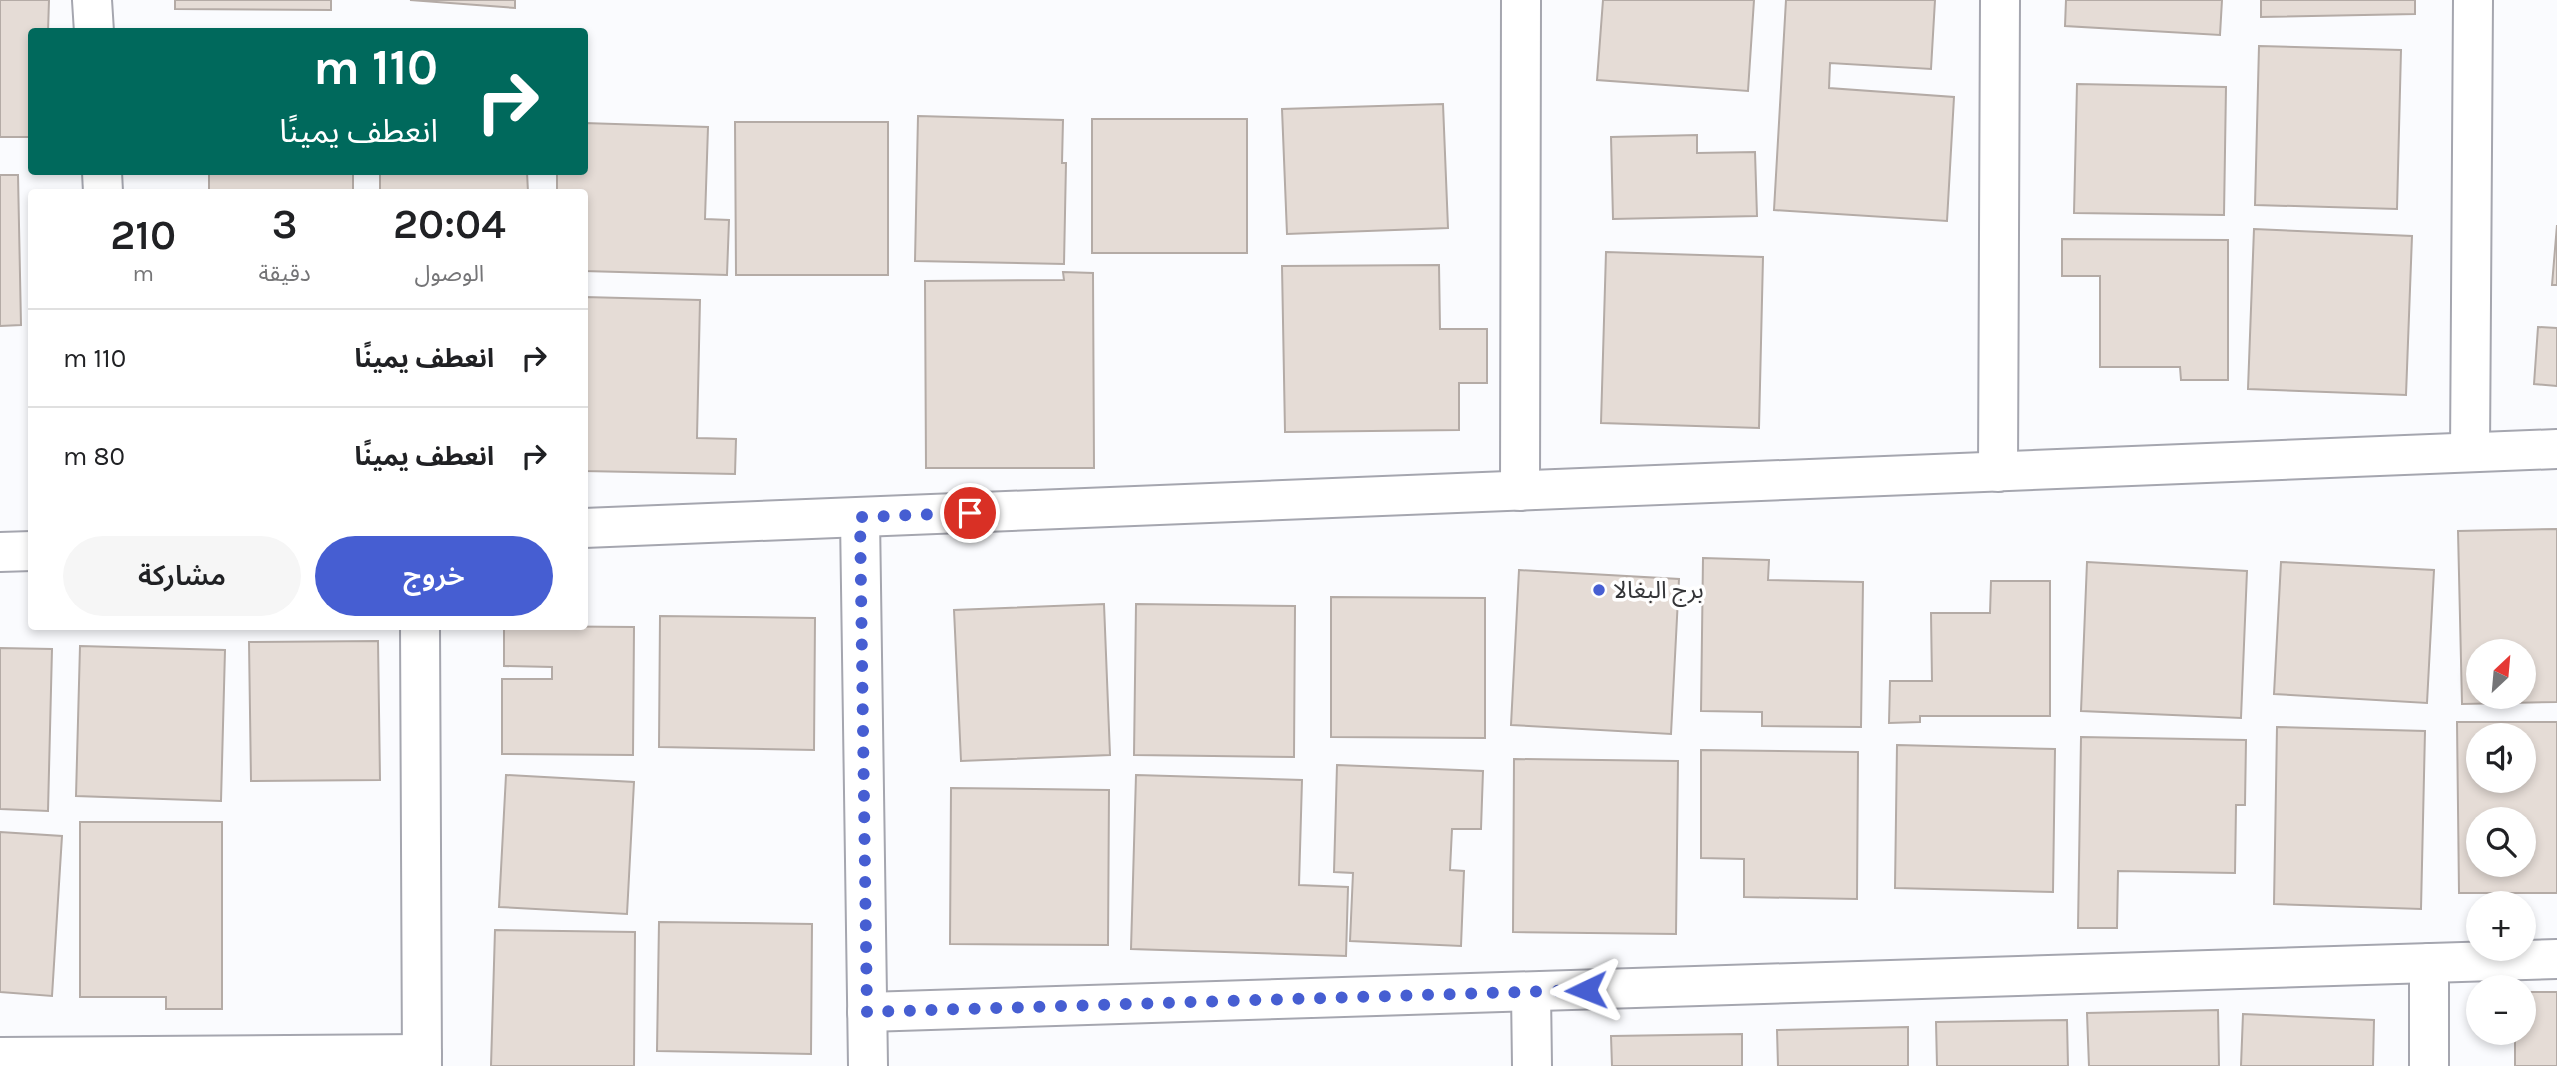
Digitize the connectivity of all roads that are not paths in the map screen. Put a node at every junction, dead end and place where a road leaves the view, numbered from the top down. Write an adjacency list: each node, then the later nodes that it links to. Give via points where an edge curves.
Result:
1 (92, 0): 5 (street)
2 (1521, 0): 9 (street)
3 (2000, 0): 8 (street)
4 (2473, 0): 7 (street)
5 (94, 28)
6 (2557, 449): 7 (street)
7 (2470, 452): 8 (street)
8 (1998, 472): 9 (street)
9 (1520, 491): 10 (street)
10 (860, 517): 11 (street); 18 (street)
11 (588, 528)
12 (28, 551): 13 (street)
13 (0, 552)
14 (420, 630): 20 (street)
15 (2557, 959): 16 (street)
16 (2429, 963): 17 (street); 24 (street)
17 (1531, 992): 18 (street); 23 (street)
18 (867, 1012): 22 (street)
19 (0, 1057): 21 (street)
20 (422, 1060): 21 (street)
21 (83, 1061)
22 (867, 1066)
23 (1532, 1066)
24 (2429, 1066)

